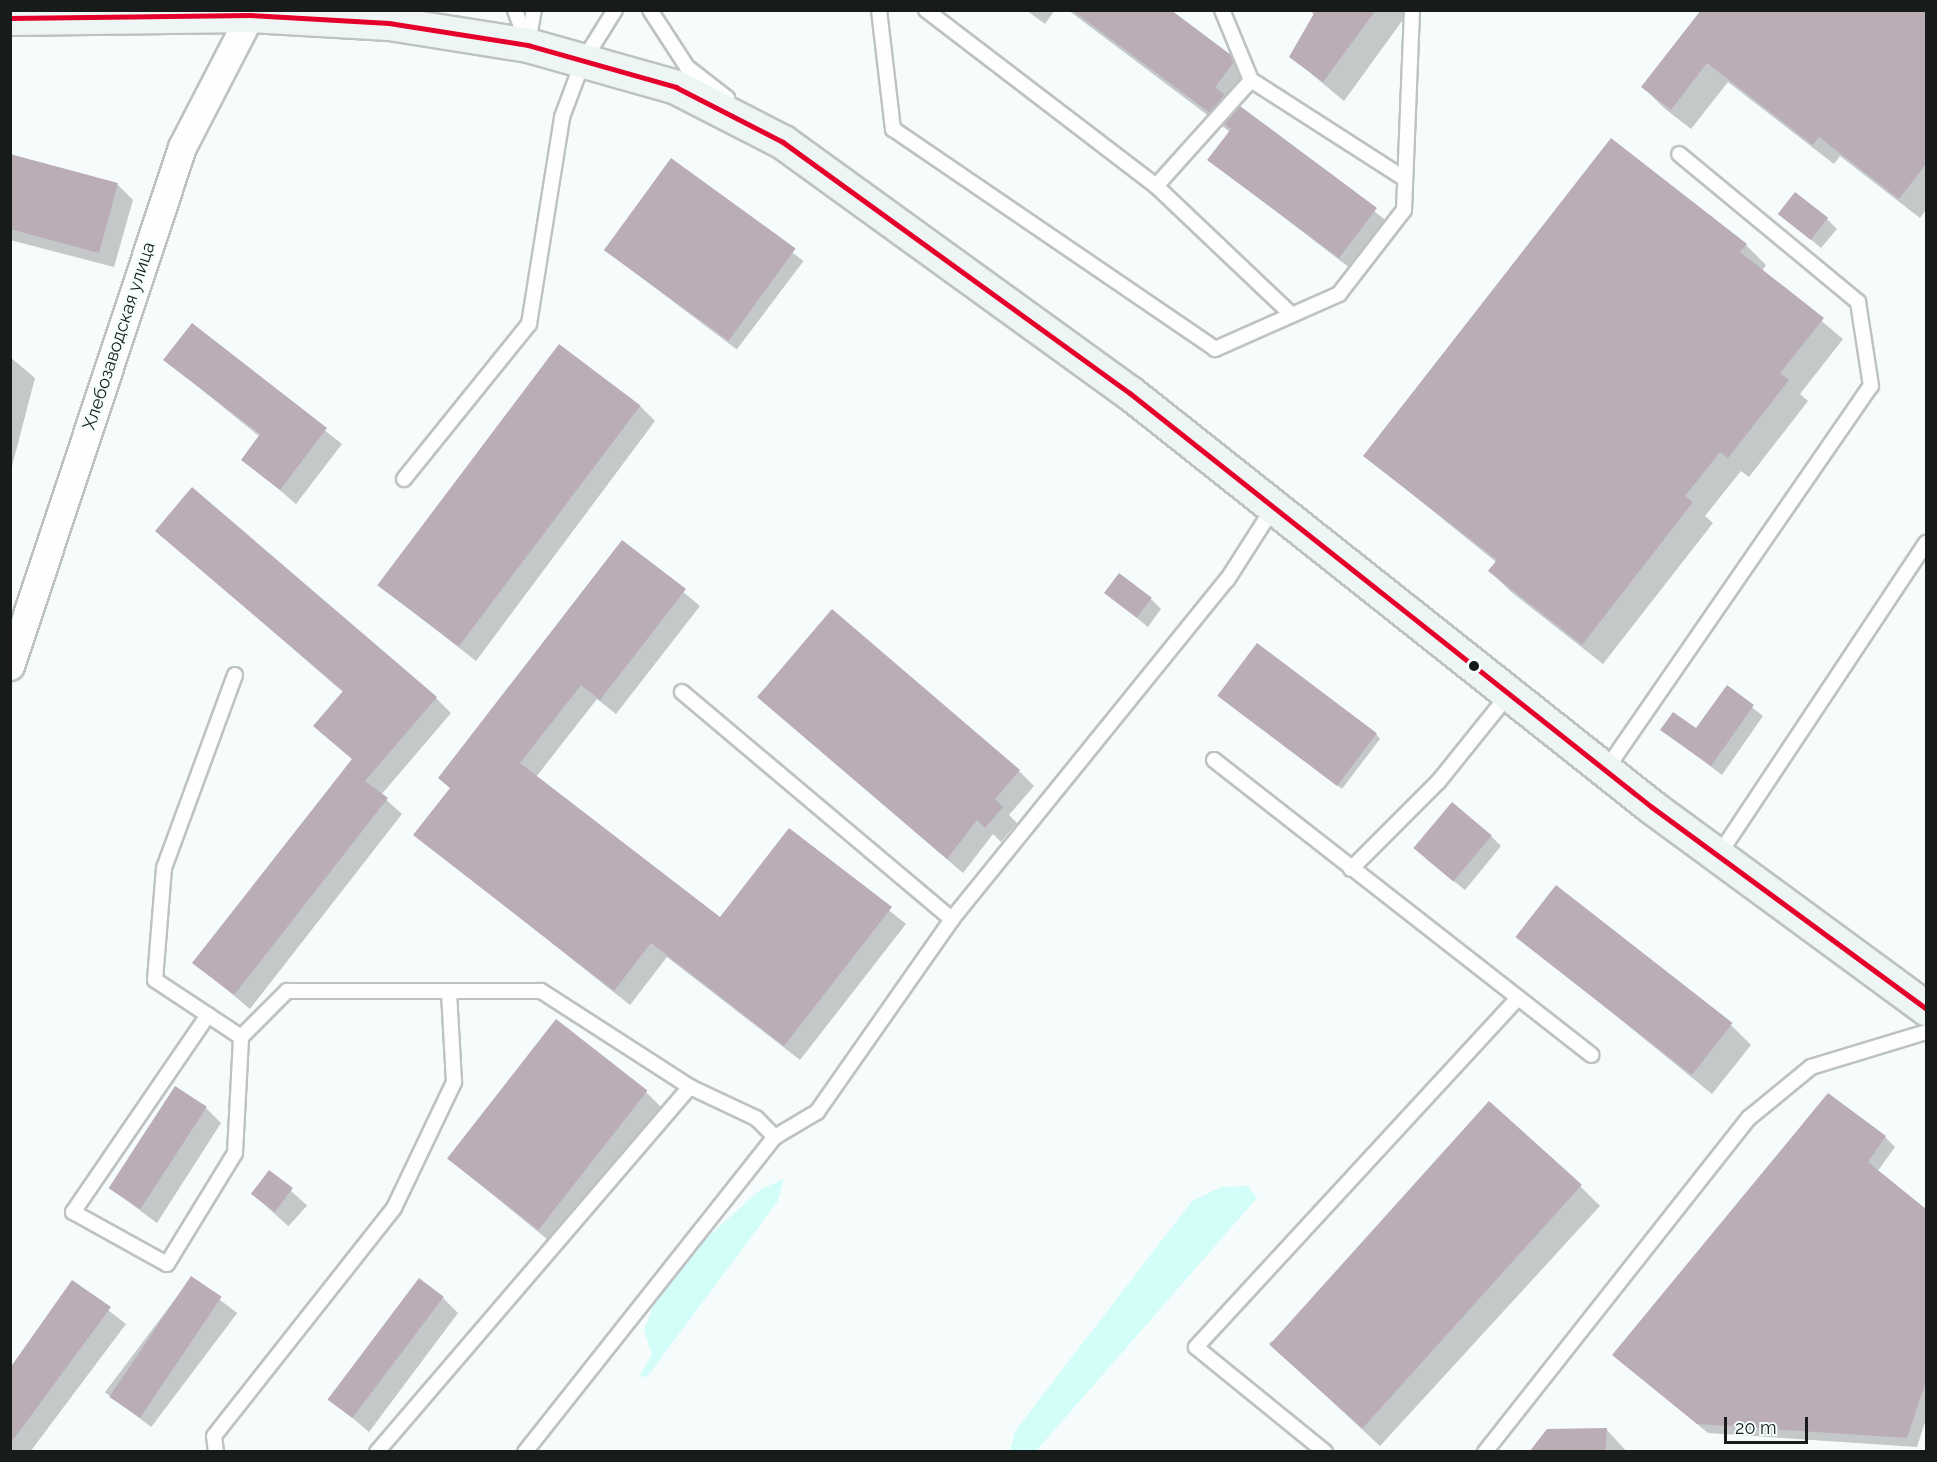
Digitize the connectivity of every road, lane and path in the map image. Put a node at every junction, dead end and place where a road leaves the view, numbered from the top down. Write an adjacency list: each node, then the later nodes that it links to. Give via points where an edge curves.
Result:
1 (515, 10): 11 (lane)
2 (534, 10): 11 (lane)
3 (615, 10): 12 (lane)
4 (650, 10): 14 (lane, via 687,67)
5 (879, 10): 18 (lane, via 893,129 1215,349)
6 (926, 10): 17 (lane)
7 (1222, 10): 13 (lane)
8 (1412, 10): 16 (lane)
9 (250, 15): 10 (main road); 11 (main road, via 389,22); 22 (street, Хлебозаводская улица, via 182,147)
10 (10, 18)
11 (528, 45): 12 (main road)
12 (583, 61): 14 (main road, via 676,87); 19 (lane, via 562,117 529,324)
13 (1251, 80): 16 (lane); 17 (lane)
14 (783, 142): 20 (main road, via 1130,393)
15 (1679, 154): 27 (lane, via 1858,302 1870,386)
16 (1406, 178): 18 (lane, via 1404,210 1339,294)
17 (1156, 186): 18 (lane)
18 (1292, 315)
19 (404, 479)
20 (1272, 508): 25 (main road); 30 (lane, via 1227,580)
21 (1926, 543): 28 (lane)
22 (13, 651)
23 (235, 675): 34 (lane, via 164,868 155,980)
24 (682, 692): 30 (lane)
25 (1509, 694): 27 (main road); 29 (lane, via 1439,781)
26 (1214, 760): 29 (lane)
27 (1605, 771): 28 (main road)
28 (1717, 857): 33 (main road)
29 (1351, 869): 32 (lane)
30 (952, 919): 39 (lane, via 817,1112)
31 (449, 993): 36 (lane, via 288,991); 38 (lane, via 542,991); 40 (lane, via 454,1082 394,1208 214,1436)
32 (1518, 998): 37 (lane); 43 (lane, via 1196,1347)
33 (1926, 1008)
34 (208, 1015): 36 (lane); 36 (lane, via 73,1212 166,1264 235,1152)
35 (1926, 1032): 44 (lane, via 1811,1067 1749,1118)
36 (241, 1037)
37 (1591, 1055)
38 (690, 1086): 39 (lane, via 756,1118); 41 (lane)
39 (775, 1137): 42 (lane)
40 (216, 1452)
41 (377, 1452)
42 (525, 1452)
43 (1325, 1452)
44 (1485, 1452)

